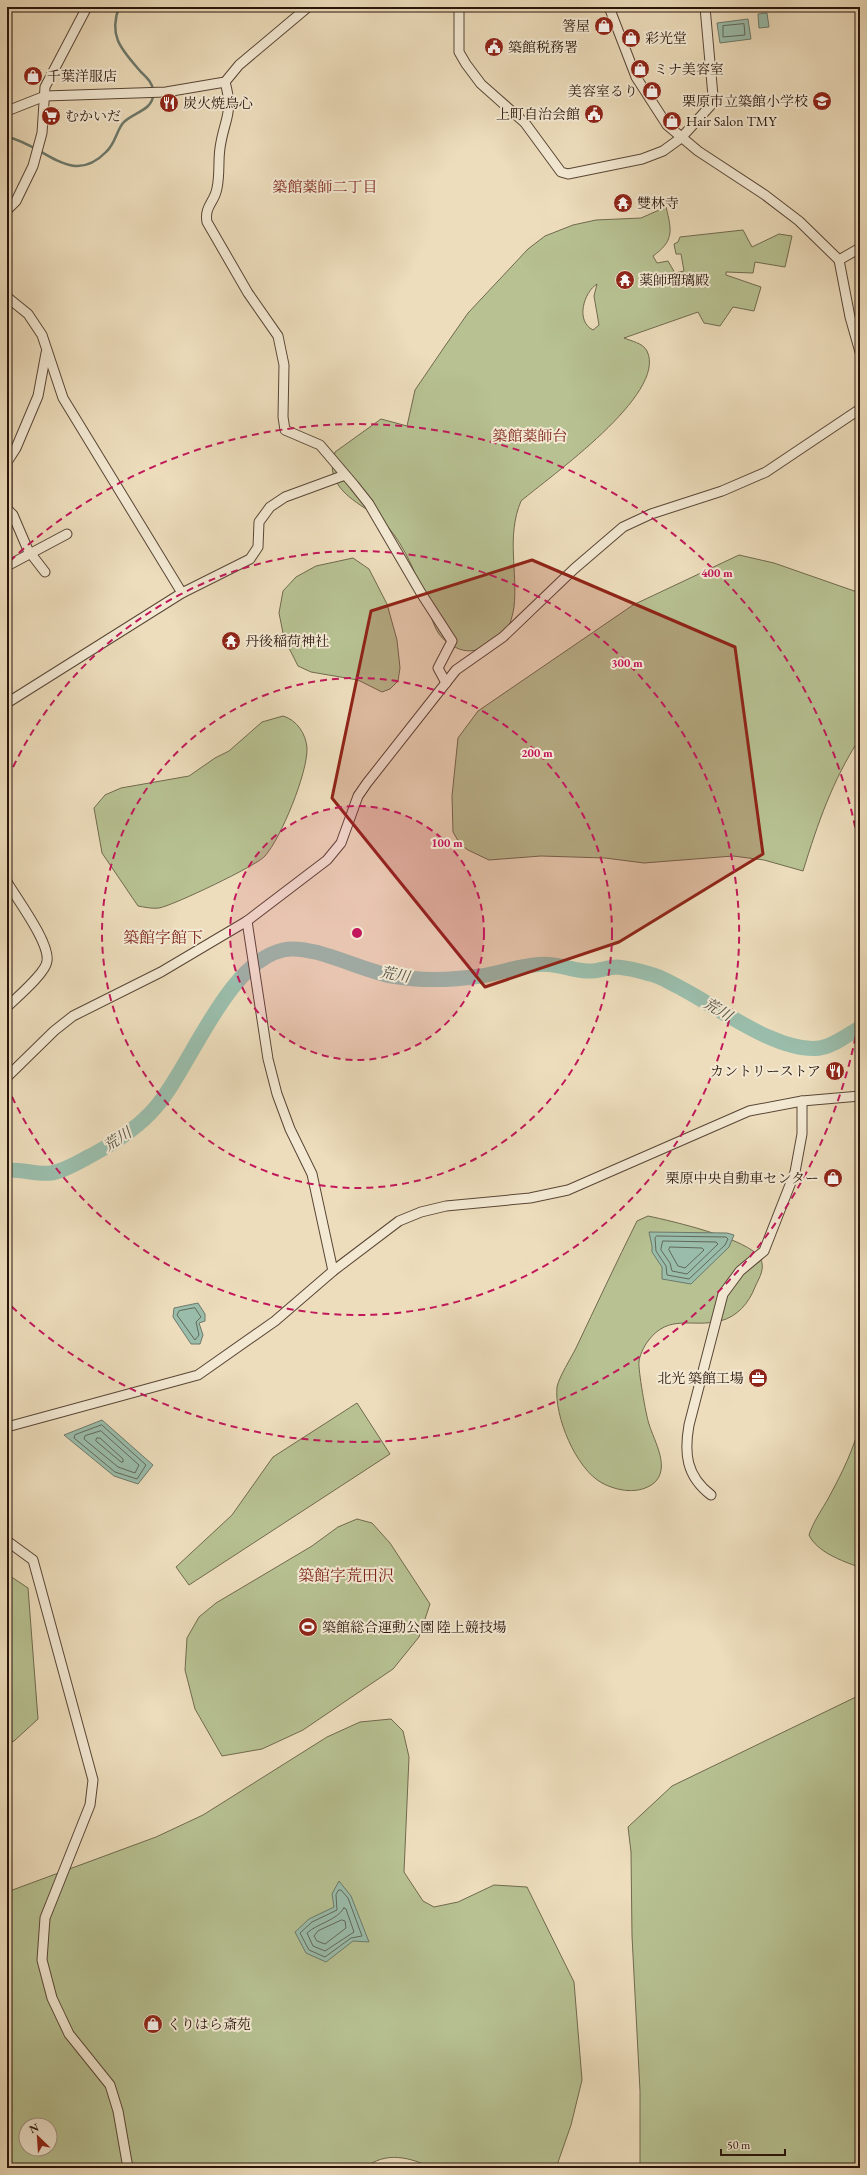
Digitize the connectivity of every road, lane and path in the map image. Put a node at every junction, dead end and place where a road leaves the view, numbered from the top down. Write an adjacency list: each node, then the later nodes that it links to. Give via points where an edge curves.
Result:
1 (87, 7): 7 (street, via 45,88)
2 (308, 7): 6 (street, via 239,65)
3 (459, 7): 9 (street, via 459,52 466,64 481,84 525,123 561,172 568,174 642,159 663,151)
4 (609, 7): 9 (street, via 636,77 667,125)
5 (706, 7): 9 (street, via 712,100 711,105)
6 (225, 82): 7 (street, via 147,93); 17 (street, via 229,97 229,115 220,147 217,189 205,212 207,222 245,287 278,336 284,365 285,430 320,445)
7 (45, 96): 8 (street); 10 (street, via 42,133 33,166 16,201)
8 (7, 111)
9 (681, 138): 12 (street, via 793,217)
10 (7, 210)
11 (860, 248): 12 (street)
12 (839, 260): 15 (street)
13 (7, 297): 14 (street, via 28,314 42,335)
14 (46, 352): 18 (street, via 38,396 16,448 7,462); 23 (street, via 63,398)
15 (860, 352)
16 (860, 408): 24 (street, via 766,472 722,491 651,514 623,527 502,637 456,670)
17 (345, 475): 23 (street, via 285,497 270,507 259,522 258,547 250,560); 24 (street, via 369,504 452,641 438,668)
18 (8, 511): 20 (street, via 13,515)
19 (67, 534): 20 (street)
20 (32, 554): 21 (street); 22 (street)
21 (7, 566)
22 (45, 572)
23 (182, 593): 25 (street)
24 (446, 683): 27 (street, via 366,783 358,796 341,843 328,860)
25 (7, 703)
26 (7, 882): 28 (street, via 46,946 47,962 41,972)
27 (247, 921): 29 (street, via 160,972 73,1016); 32 (street, via 268,1059 290,1129 312,1174)
28 (7, 1007)
29 (7, 1077)
30 (860, 1096): 31 (street)
31 (802, 1101): 32 (street, via 749,1111 568,1190 530,1198 446,1206 421,1212 399,1222); 34 (street, via 802,1134 795,1172 764,1252 740,1271 723,1294 686,1442 691,1471 700,1486)
32 (333, 1271): 33 (street, via 275,1321 198,1375)
33 (7, 1427)
34 (711, 1495)
35 (7, 1541): 36 (street, via 33,1560 92,1780 90,1805 45,1918 42,1960 52,1998 69,2034 110,2085 118,2111)
36 (128, 2168)

